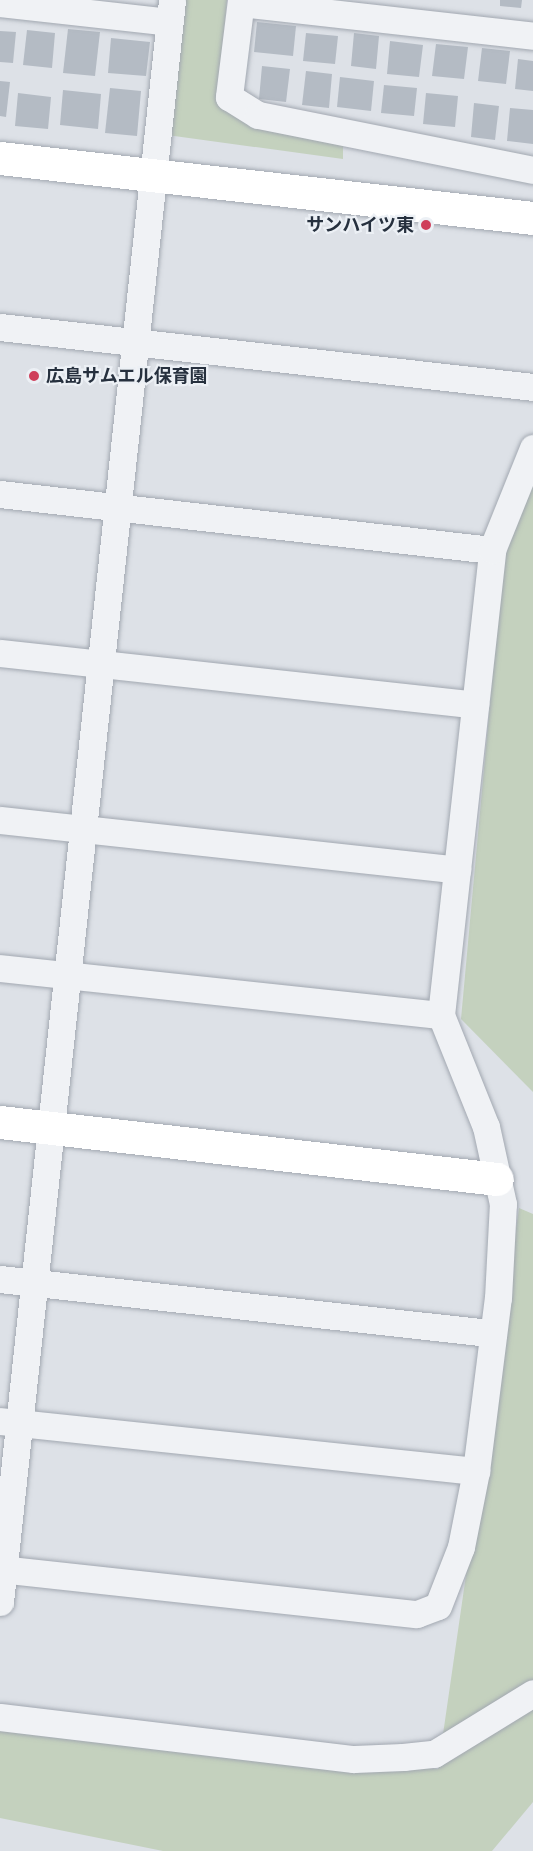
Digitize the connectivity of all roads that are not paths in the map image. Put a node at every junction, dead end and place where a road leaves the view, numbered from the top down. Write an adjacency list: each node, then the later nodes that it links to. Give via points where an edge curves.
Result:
1 (241, 1): 4 (street); 6 (street, via 229,97 258,115)
2 (0, 3): 3 (street)
3 (170, 11): 7 (street)
4 (533, 36)
5 (0, 158): 7 (street)
6 (533, 170)
7 (152, 175): 8 (street); 10 (street)
8 (533, 218)
9 (0, 327): 10 (street)
10 (134, 342): 11 (street); 14 (street)
11 (533, 387)
12 (533, 448): 15 (street)
13 (0, 494): 14 (street)
14 (117, 507): 15 (street); 17 (street)
15 (492, 550): 18 (street)
16 (0, 653): 17 (street)
17 (100, 664): 18 (street); 20 (street)
18 (475, 705): 21 (street)
19 (0, 820): 20 (street)
20 (83, 829): 21 (street); 23 (street)
21 (457, 870): 24 (street)
22 (0, 968): 23 (street)
23 (67, 975): 24 (street); 26 (street)
24 (441, 1016): 27 (street, via 486,1127)
25 (0, 1122): 26 (street)
26 (51, 1127): 27 (street); 29 (street)
27 (497, 1179): 30 (street, via 503,1204)
28 (0, 1279): 29 (street)
29 (34, 1282): 30 (street); 31 (street)
30 (493, 1333): 32 (street)
31 (10, 1422): 32 (street); 33 (street)
32 (476, 1471): 33 (street, via 460,1547 438,1606 417,1614)
33 (2, 1569): 34 (street)
34 (0, 1602)
35 (533, 1693): 36 (street, via 434,1754 393,1758 354,1759)
36 (0, 1717)

